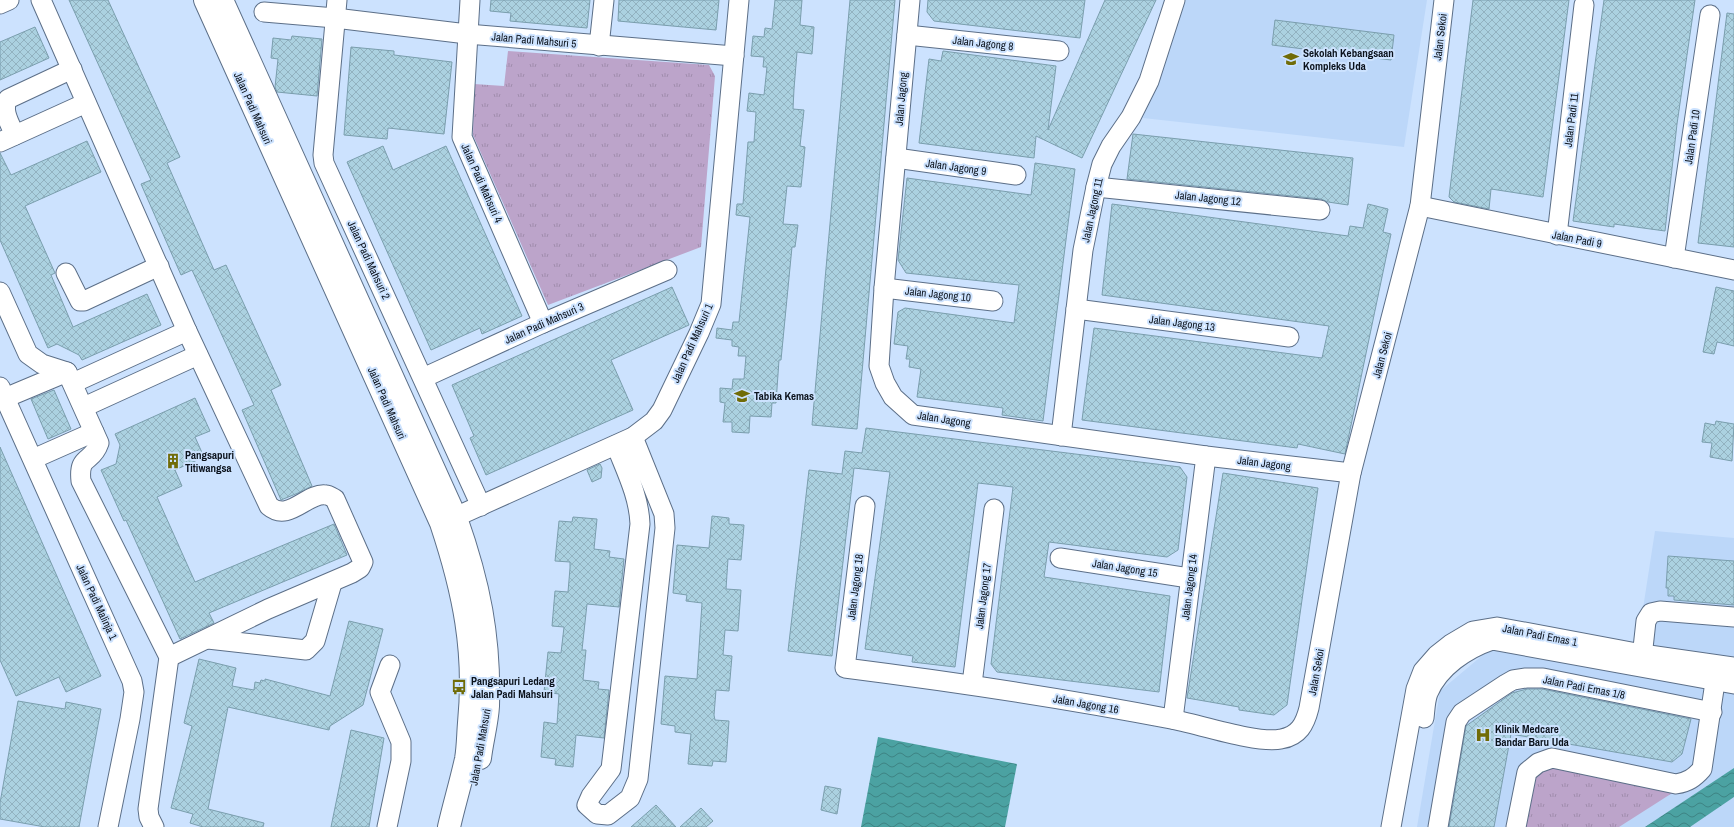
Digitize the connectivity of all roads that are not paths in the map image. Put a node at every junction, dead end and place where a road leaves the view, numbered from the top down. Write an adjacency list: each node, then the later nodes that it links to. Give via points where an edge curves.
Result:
1 (9, 0): 11 (street)
2 (41, 0): 21 (street)
3 (205, 0): 57 (main road, Jalan Padi Mahsuri)
4 (222, 0): 57 (main road, Jalan Padi Mahsuri)
5 (470, 0): 16 (street, Jalan Padi Mahsuri 4)
6 (604, 0): 18 (street)
7 (739, 0): 20 (street, Jalan Padi Mahsuri 1)
8 (910, 0): 17 (street, Jalan Jagong)
9 (1175, 0): 26 (street, Jalan Jagong 11, via 1148,81 1131,117 1102,164)
10 (1444, 0): 27 (street, Jalan Sekoi)
11 (0, 4)
12 (1584, 5): 29 (street, Jalan Padi 11)
13 (336, 9): 14 (street, Jalan Padi Mahsuri 5); 16 (street, Jalan Padi Mahsuri 5); 44 (street, Jalan Padi Mahsuri 2, via 324,163)
14 (264, 12)
15 (1710, 15): 30 (street, Jalan Padi 10)
16 (467, 34): 18 (street, Jalan Padi Mahsuri 5); 39 (street, Jalan Padi Mahsuri 4, via 462,137)
17 (907, 35): 19 (street, Jalan Jagong 8); 24 (street, Jalan Jagong)
18 (600, 46): 20 (street, Jalan Padi Mahsuri 5)
19 (1058, 52)
20 (734, 56): 49 (street, Jalan Padi Mahsuri 1, via 711,304 662,410 654,421)
21 (72, 69): 22 (street); 23 (street, via 8,99 5,104)
22 (86, 103): 23 (street); 31 (street)
23 (8, 138)
24 (896, 158): 25 (street, Jalan Jagong 9); 35 (street, Jalan Jagong)
25 (1016, 175)
26 (1096, 187): 28 (street, Jalan Jagong 12); 38 (street, Jalan Jagong 11, via 1083,250)
27 (1420, 206): 29 (street, Jalan Padi 9); 53 (street, Jalan Sekoi)
28 (1320, 210)
29 (1557, 235): 30 (street, Jalan Padi 9)
30 (1674, 258): 33 (street, Jalan Padi 9)
31 (159, 266): 34 (street, via 84,301 80,301); 40 (street)
32 (667, 270): 39 (street, Jalan Padi Mahsuri 3)
33 (1734, 270)
34 (66, 273)
35 (884, 288): 37 (street, Jalan Jagong 10); 48 (street, Jalan Jagong, via 878,366 893,397 902,406 913,414)
36 (0, 292): 43 (street, via 28,354 42,364)
37 (992, 301)
38 (1076, 310): 41 (street, Jalan Jagong 13); 48 (street, Jalan Jagong 11)
39 (543, 323): 44 (street, Jalan Padi Mahsuri 3)
40 (187, 331): 42 (street); 43 (street)
41 (1289, 337)
42 (198, 355): 46 (street); 62 (street, via 269,506 282,512 318,496 326,495 335,499 363,562 360,568)
43 (70, 377): 45 (street); 46 (street)
44 (423, 378): 54 (street, Jalan Padi Mahsuri 2)
45 (3, 393): 52 (street, Jalan Padi Malinja 1)
46 (84, 407): 47 (street)
47 (94, 432): 52 (street); 65 (street, via 99,443 96,451 80,469 81,481)
48 (1061, 436): 51 (street, Jalan Jagong)
49 (633, 437): 50 (street, Jalan Padi Mahsuri 1); 59 (street, via 664,514)
50 (616, 445): 54 (street, Jalan Padi Mahsuri 1); 58 (street, via 635,492)
51 (1206, 456): 53 (street, Jalan Jagong); 61 (street, Jalan Jagong 14)
52 (33, 459): 74 (street, Jalan Padi Malinja 1, via 132,681 134,692 130,719)
53 (1351, 473): 71 (street, Jalan Sekoi)
54 (481, 506): 57 (street, Jalan Padi Mahsuri 1)
55 (865, 506): 68 (street, Jalan Jagong 18)
56 (994, 509): 70 (street, Jalan Jagong 17)
57 (449, 520): 77 (main road, Jalan Padi Mahsuri, via 452,555 471,646 472,686 466,758); 78 (main road, Jalan Padi Mahsuri, via 468,553 480,596 486,642 488,708 479,764)
58 (640, 524): 59 (street); 59 (street, via 611,769 587,805 597,814 608,814 630,798 638,779)
59 (665, 528)
60 (1060, 558): 61 (street, Jalan Jagong 15)
61 (1190, 578): 73 (street, Jalan Jagong 14)
62 (332, 583): 64 (street, via 268,609); 64 (street, via 315,641 306,650)
63 (1734, 617): 66 (street, via 1660,611 1651,614 1646,621)
64 (208, 639): 65 (street)
65 (169, 657): 75 (street, via 148,809)
66 (1642, 660): 69 (street, Jalan Padi Emas 1); 79 (street, Jalan Padi Emas 1, via 1497,627 1473,631 1451,644 1423,671 1416,689); 80 (street, Jalan Padi Emas 1, via 1492,640 1477,645 1461,656 1445,668 1428,694)
67 (390, 665): 76 (street, via 380,692 401,742 401,760)
68 (846, 668): 70 (street, Jalan Jagong 16)
69 (1726, 674): 72 (street)
70 (972, 684): 73 (street, Jalan Jagong 16)
71 (1309, 708): 73 (street, Jalan Jagong 16, via 1300,730 1282,739 1273,740)
72 (1712, 712): 81 (street, Jalan Padi Emas 1/8, via 1543,678 1513,680 1462,713 1456,722); 82 (street, via 1702,769 1687,782 1676,784 1552,758 1538,763 1526,772)
73 (1173, 719)
74 (108, 827)
75 (154, 827)
76 (387, 827)
77 (449, 827)
78 (464, 827)
79 (1391, 827)
80 (1405, 827)
81 (1438, 827)
82 (1516, 827)

